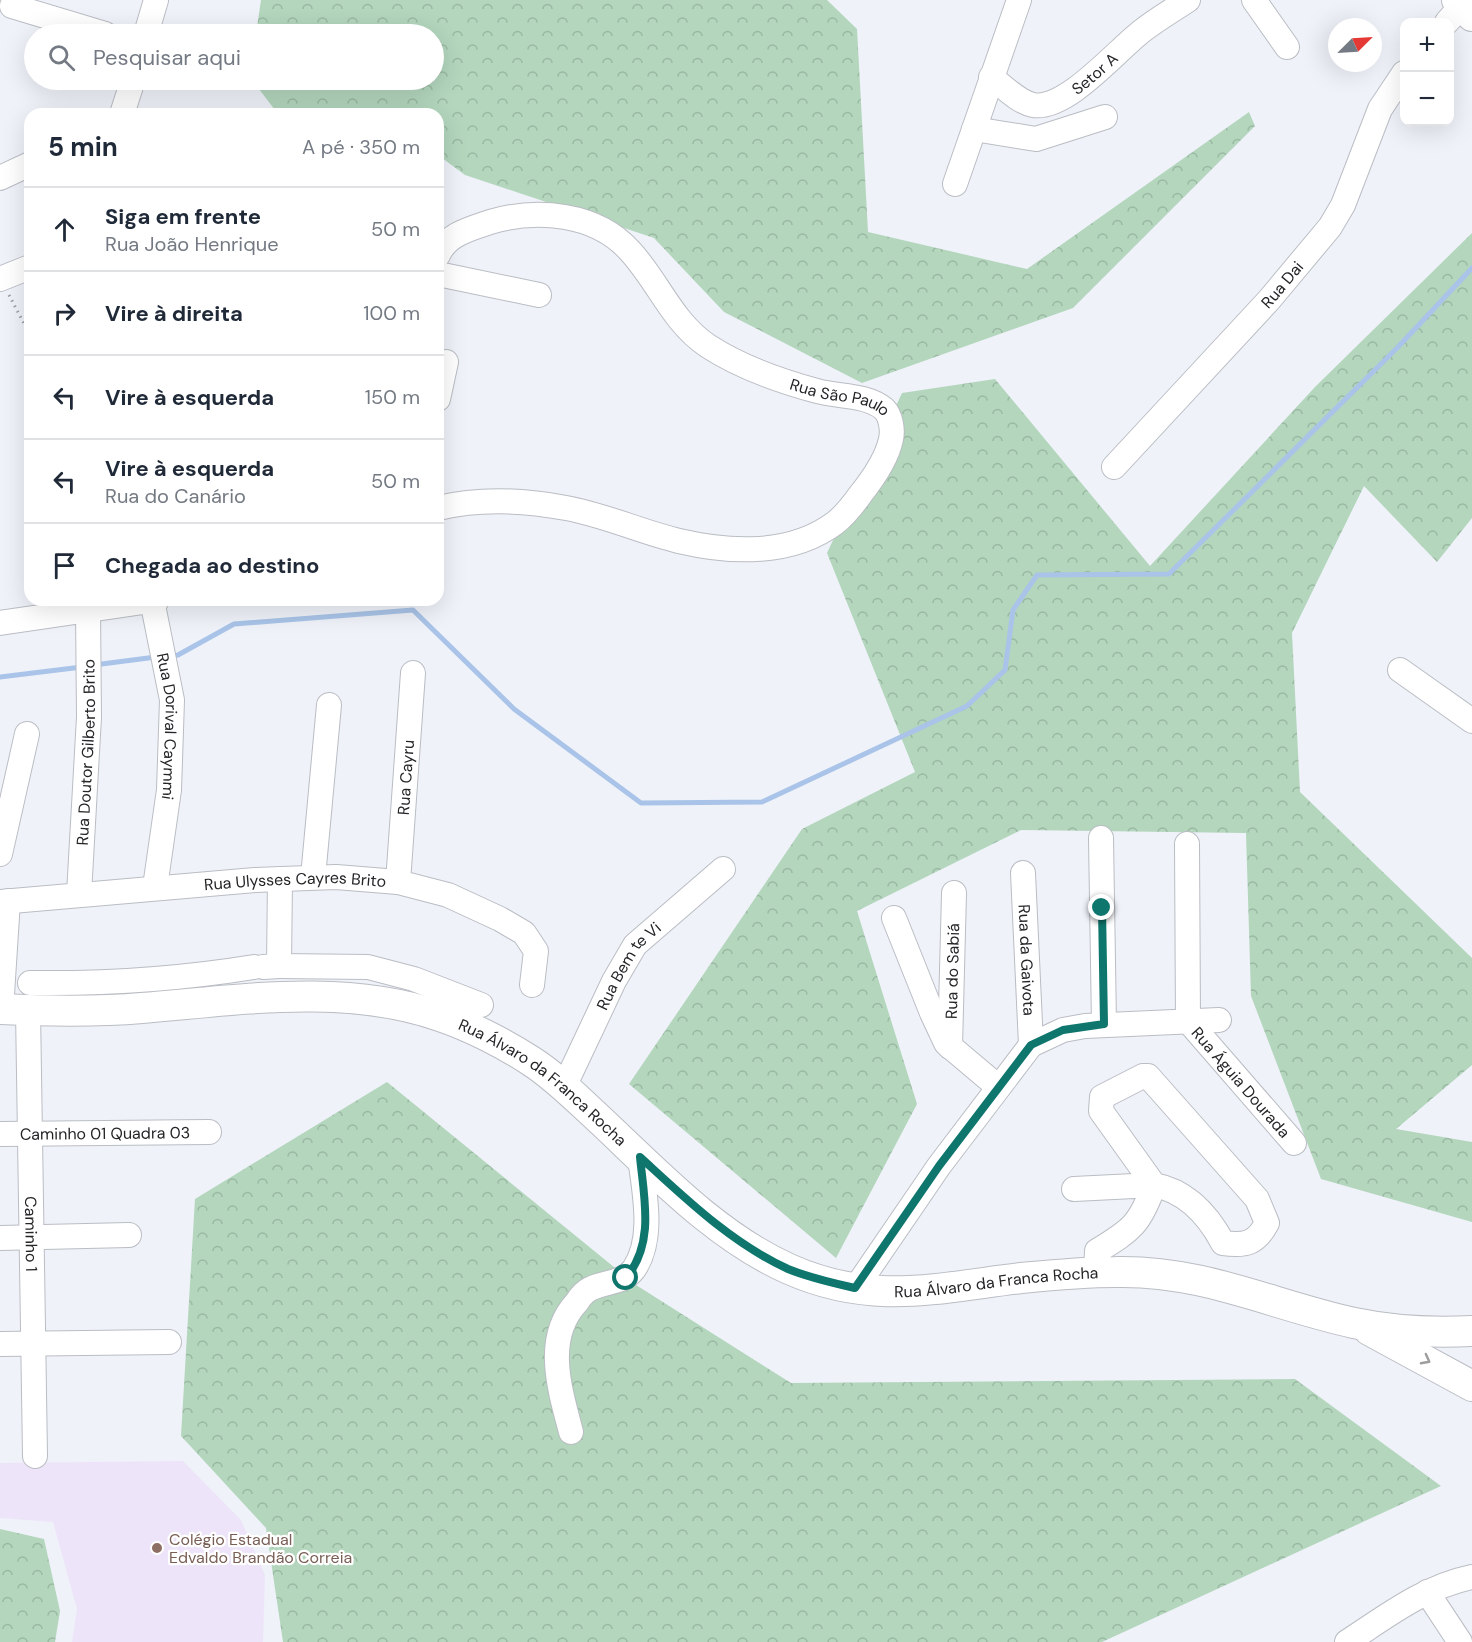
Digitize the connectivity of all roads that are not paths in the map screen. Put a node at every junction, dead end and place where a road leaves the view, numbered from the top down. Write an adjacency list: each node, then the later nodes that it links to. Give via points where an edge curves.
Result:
1 (156, 0): 7 (street)
2 (1019, 0): 9 (street)
3 (1188, 0): 9 (street, Setor A, via 1143,30 1056,101 1034,105)
4 (1254, 0): 8 (street)
5 (12, 6): 6 (street)
6 (72, 24)
7 (149, 24)
8 (1287, 47)
9 (991, 77): 14 (street)
10 (1400, 79): 25 (street, Rua Dai, via 1380,109 1343,205 1330,227 1269,300)
11 (130, 90): 12 (street)
12 (124, 108)
13 (1105, 117): 14 (street, via 1036,139)
14 (974, 129): 17 (street)
15 (24, 168): 16 (street)
16 (0, 178)
17 (956, 184)
18 (444, 245): 26 (street, Rua São Paulo, via 452,238 495,221 547,214 604,229 630,250 671,309 708,345 768,375 876,404 887,412 891,425 891,440 880,466 836,523 780,546 757,550 678,541 621,521 544,505 484,501)
19 (24, 270): 21 (street)
20 (444, 275): 22 (street)
21 (0, 280)
22 (539, 295)
23 (446, 362): 24 (street)
24 (444, 371)
25 (1114, 467)
26 (444, 507)
27 (109, 606): 29 (street)
28 (153, 606): 44 (street, Rua Dorival Caymmi, via 172,700 171,752)
29 (88, 609): 30 (street); 46 (street, Rua Doutor Gilberto Brito, via 89,717)
30 (0, 623)
31 (1400, 670): 34 (street)
32 (413, 673): 43 (street, Rua Cayru)
33 (328, 705): 41 (street)
34 (1472, 721)
35 (27, 734): 38 (street)
36 (1101, 838): 57 (street)
37 (1187, 844): 56 (street)
38 (0, 854)
39 (723, 869): 61 (street, Rua Bem te Vi, via 634,945)
40 (1023, 873): 58 (street, Rua da Gaivota)
41 (313, 877): 42 (street, Rua Ulysses Cayres Brito); 43 (street, Rua Ulysses Cayres Brito)
42 (280, 879): 44 (street, Rua Ulysses Cayres Brito); 49 (street)
43 (398, 882): 51 (street, Rua Ulysses Cayres Brito, via 448,895 524,933 536,951)
44 (155, 887): 46 (street, Rua Ulysses Cayres Brito)
45 (954, 893): 59 (street, Rua do Sabiá)
46 (79, 894): 47 (street, Rua Ulysses Cayres Brito)
47 (4, 901): 53 (street, Caminho 1)
48 (894, 918): 59 (street, via 934,1019)
49 (288, 966): 50 (street); 54 (street, via 368,967 414,979)
50 (249, 968): 52 (street); 53 (street, via 99,984)
51 (532, 985)
52 (255, 1000): 53 (main road, Rua Álvaro da Franca Rocha, via 136,1008); 61 (main road, Rua Álvaro da Franca Rocha, via 331,995 442,1016 531,1061)
53 (15, 1003): 64 (street, Caminho 1)
54 (481, 1005)
55 (1219, 1020): 56 (street)
56 (1188, 1021): 57 (street); 65 (street, Rua Águia Dourada)
57 (1104, 1024): 58 (street, via 1063,1030)
58 (1031, 1045): 60 (street)
59 (950, 1047): 60 (street)
60 (997, 1086): 73 (street)
61 (564, 1087): 66 (main road, Rua Álvaro da Franca Rocha)
62 (209, 1132): 64 (street, Caminho 01 Quadra 03)
63 (0, 1134): 64 (street, Caminho 01 Quadra 03)
64 (29, 1134): 70 (street, Caminho 1)
65 (1294, 1143)
66 (640, 1157): 73 (main road, Rua Álvaro da Franca Rocha, via 700,1212 749,1246 788,1268); 80 (street, via 646,1216 643,1250 626,1278 588,1290 569,1310 560,1329 557,1369)
67 (1154, 1185): 67 (street, via 1191,1202 1222,1243 1243,1245 1260,1235 1266,1223 1257,1199 1148,1076 1143,1076 1102,1097 1101,1111); 68 (street); 72 (street, via 1144,1212 1127,1233 1097,1251)
68 (1074, 1189)
69 (129, 1235): 70 (street)
70 (31, 1237): 71 (street); 78 (street, Caminho 1)
71 (0, 1238)
72 (1096, 1274): 73 (main road, Rua Álvaro da Franca Rocha, via 1022,1278 920,1292); 74 (main road, Rua Álvaro da Franca Rocha, via 1200,1279)
73 (855, 1288)
74 (1356, 1323): 75 (main road, Rua Álvaro da Franca Rocha, via 1442,1332); 79 (main road, Rua Álvaro da Franca Rocha, one-way to 79)
75 (1472, 1330)
76 (169, 1342): 78 (street)
77 (0, 1344): 78 (street)
78 (34, 1344): 81 (street, Caminho 1)
79 (1472, 1386)
80 (571, 1432)
81 (35, 1456)
82 (1472, 1577): 83 (street)
83 (1427, 1592): 84 (street); 85 (street)
84 (1347, 1642)
85 (1460, 1642)

